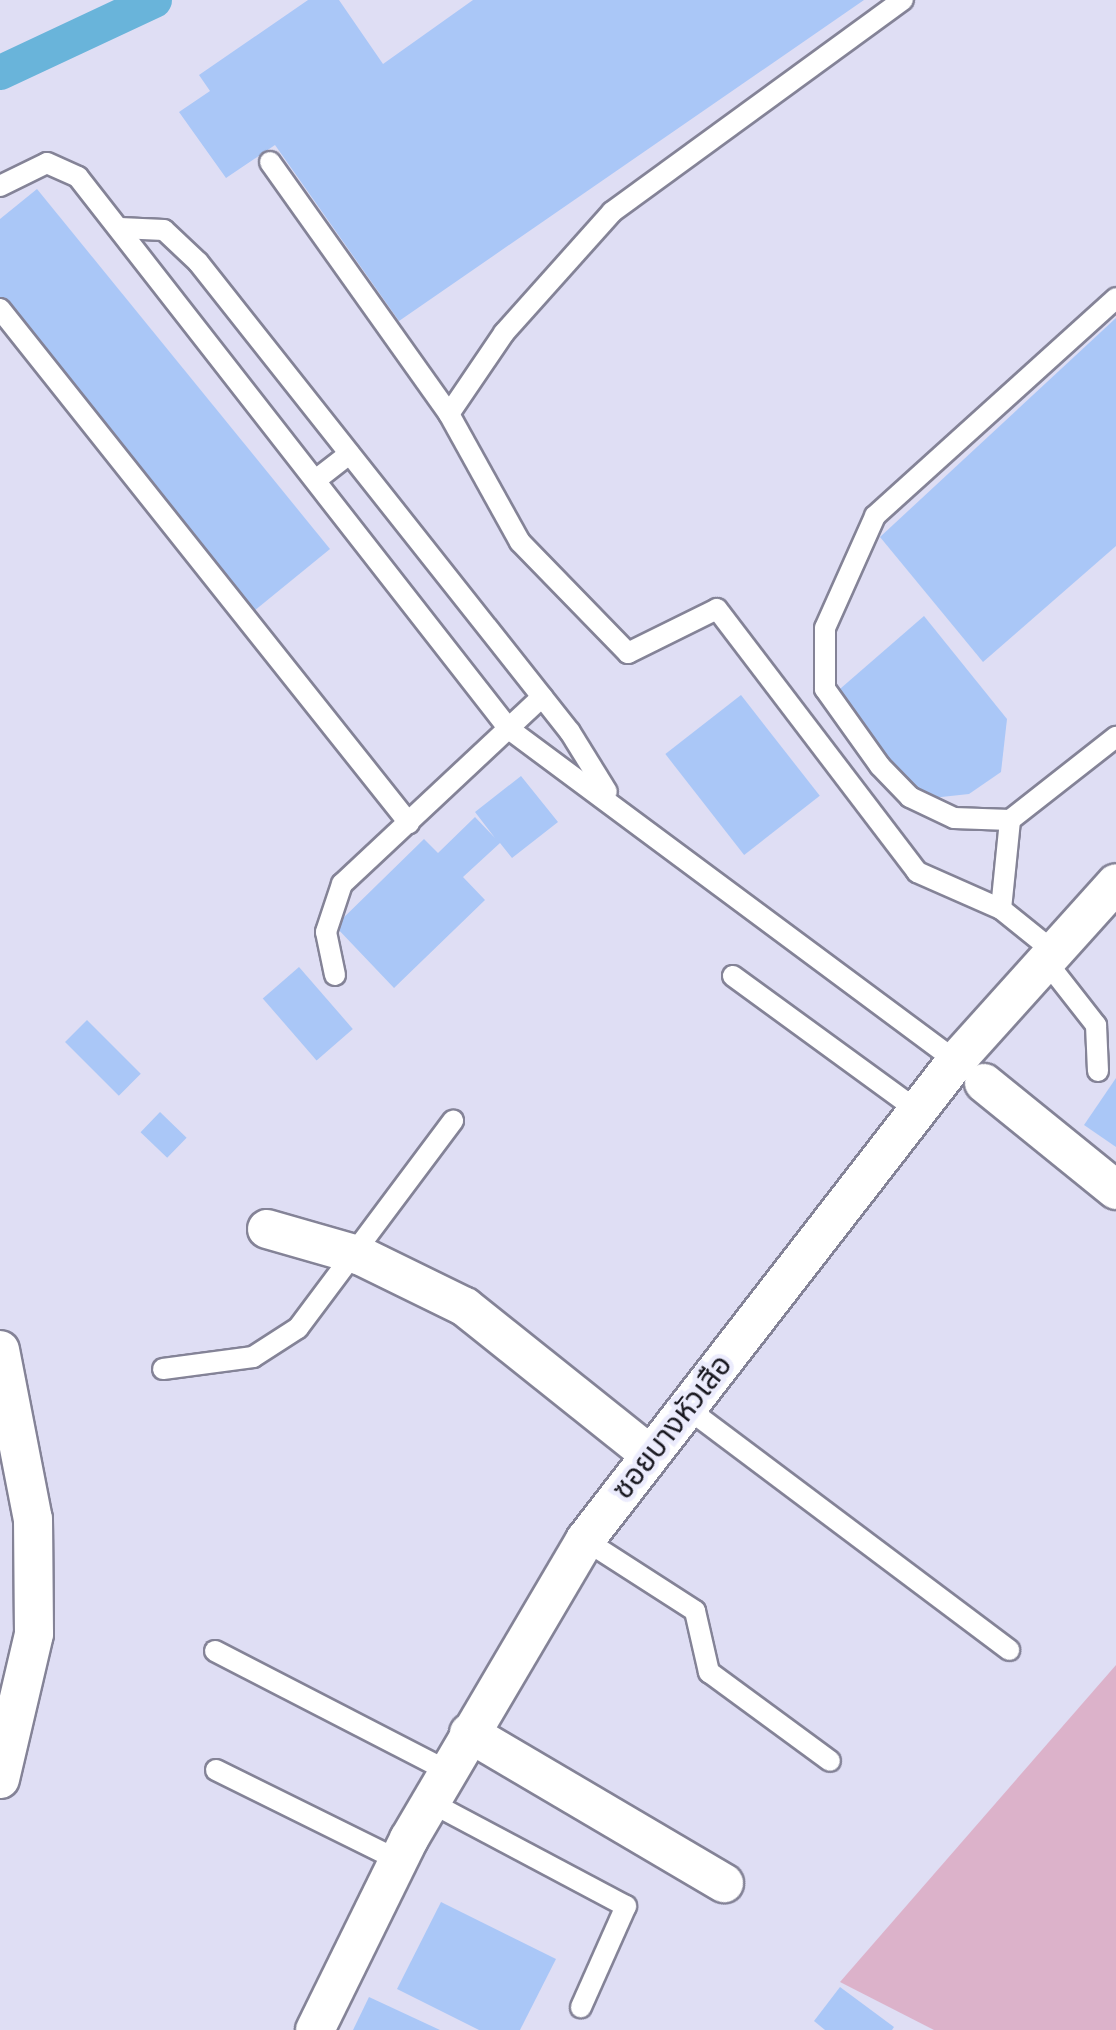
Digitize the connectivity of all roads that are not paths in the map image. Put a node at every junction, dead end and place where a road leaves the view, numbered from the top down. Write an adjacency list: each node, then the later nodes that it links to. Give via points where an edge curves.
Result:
1 (903, 0): 7 (lane, via 612,212 504,333)
2 (270, 162): 7 (lane)
3 (0, 186): 4 (lane, via 24,169 60,166)
4 (120, 228): 8 (lane, via 147,223 187,251); 9 (lane)
5 (1116, 298): 14 (lane, via 875,516 825,628 825,690 880,766 910,797 954,818)
6 (0, 310): 15 (lane)
7 (448, 414): 17 (lane, via 520,542 628,653 717,610 917,872)
8 (349, 454): 9 (lane); 10 (lane)
9 (318, 479): 11 (lane)
10 (542, 697): 11 (lane); 13 (lane)
11 (510, 729): 13 (lane); 15 (lane)
12 (1116, 737): 14 (lane)
13 (610, 797): 21 (lane)
14 (1010, 820): 17 (lane)
15 (409, 823): 19 (lane, via 328,908)
16 (1116, 883): 18 (street, ซอยบางหัวเสือ)
17 (1002, 908): 18 (lane)
18 (1049, 956): 21 (street, ซอยบางหัวเสือ); 22 (lane, via 1096,1025)
19 (335, 974)
20 (733, 976): 23 (lane)
21 (970, 1072): 23 (street, ซอยบางหัวเสือ); 25 (street)
22 (1098, 1072)
23 (918, 1112): 30 (street, ซอยบางหัวเสือ)
24 (453, 1121): 27 (lane)
25 (1116, 1190)
26 (266, 1230): 27 (street)
27 (361, 1256): 29 (lane, via 276,1344 220,1366); 31 (street, via 465,1307)
28 (0, 1350): 32 (street)
29 (164, 1369)
30 (687, 1408): 31 (street, ซอยบางหัวเสือ); 34 (lane)
31 (649, 1454): 33 (street, ซอยบางหัวเสือ)
32 (16, 1514): 39 (street, via 34,1634)
33 (585, 1540): 36 (street, ซอยบางหัวเสือ); 37 (lane, via 694,1611 710,1672)
34 (1009, 1650)
35 (215, 1651): 40 (lane)
36 (469, 1733): 40 (street, ซอยบางหัวเสือ); 42 (street)
37 (830, 1761)
38 (216, 1770): 41 (lane)
39 (0, 1778)
40 (438, 1787): 41 (street, ซอยบางหัวเสือ); 43 (lane, via 626,1906)
41 (398, 1860): 44 (street, ซอยบางหัวเสือ)
42 (724, 1884)
43 (581, 2007)
44 (315, 2030)

